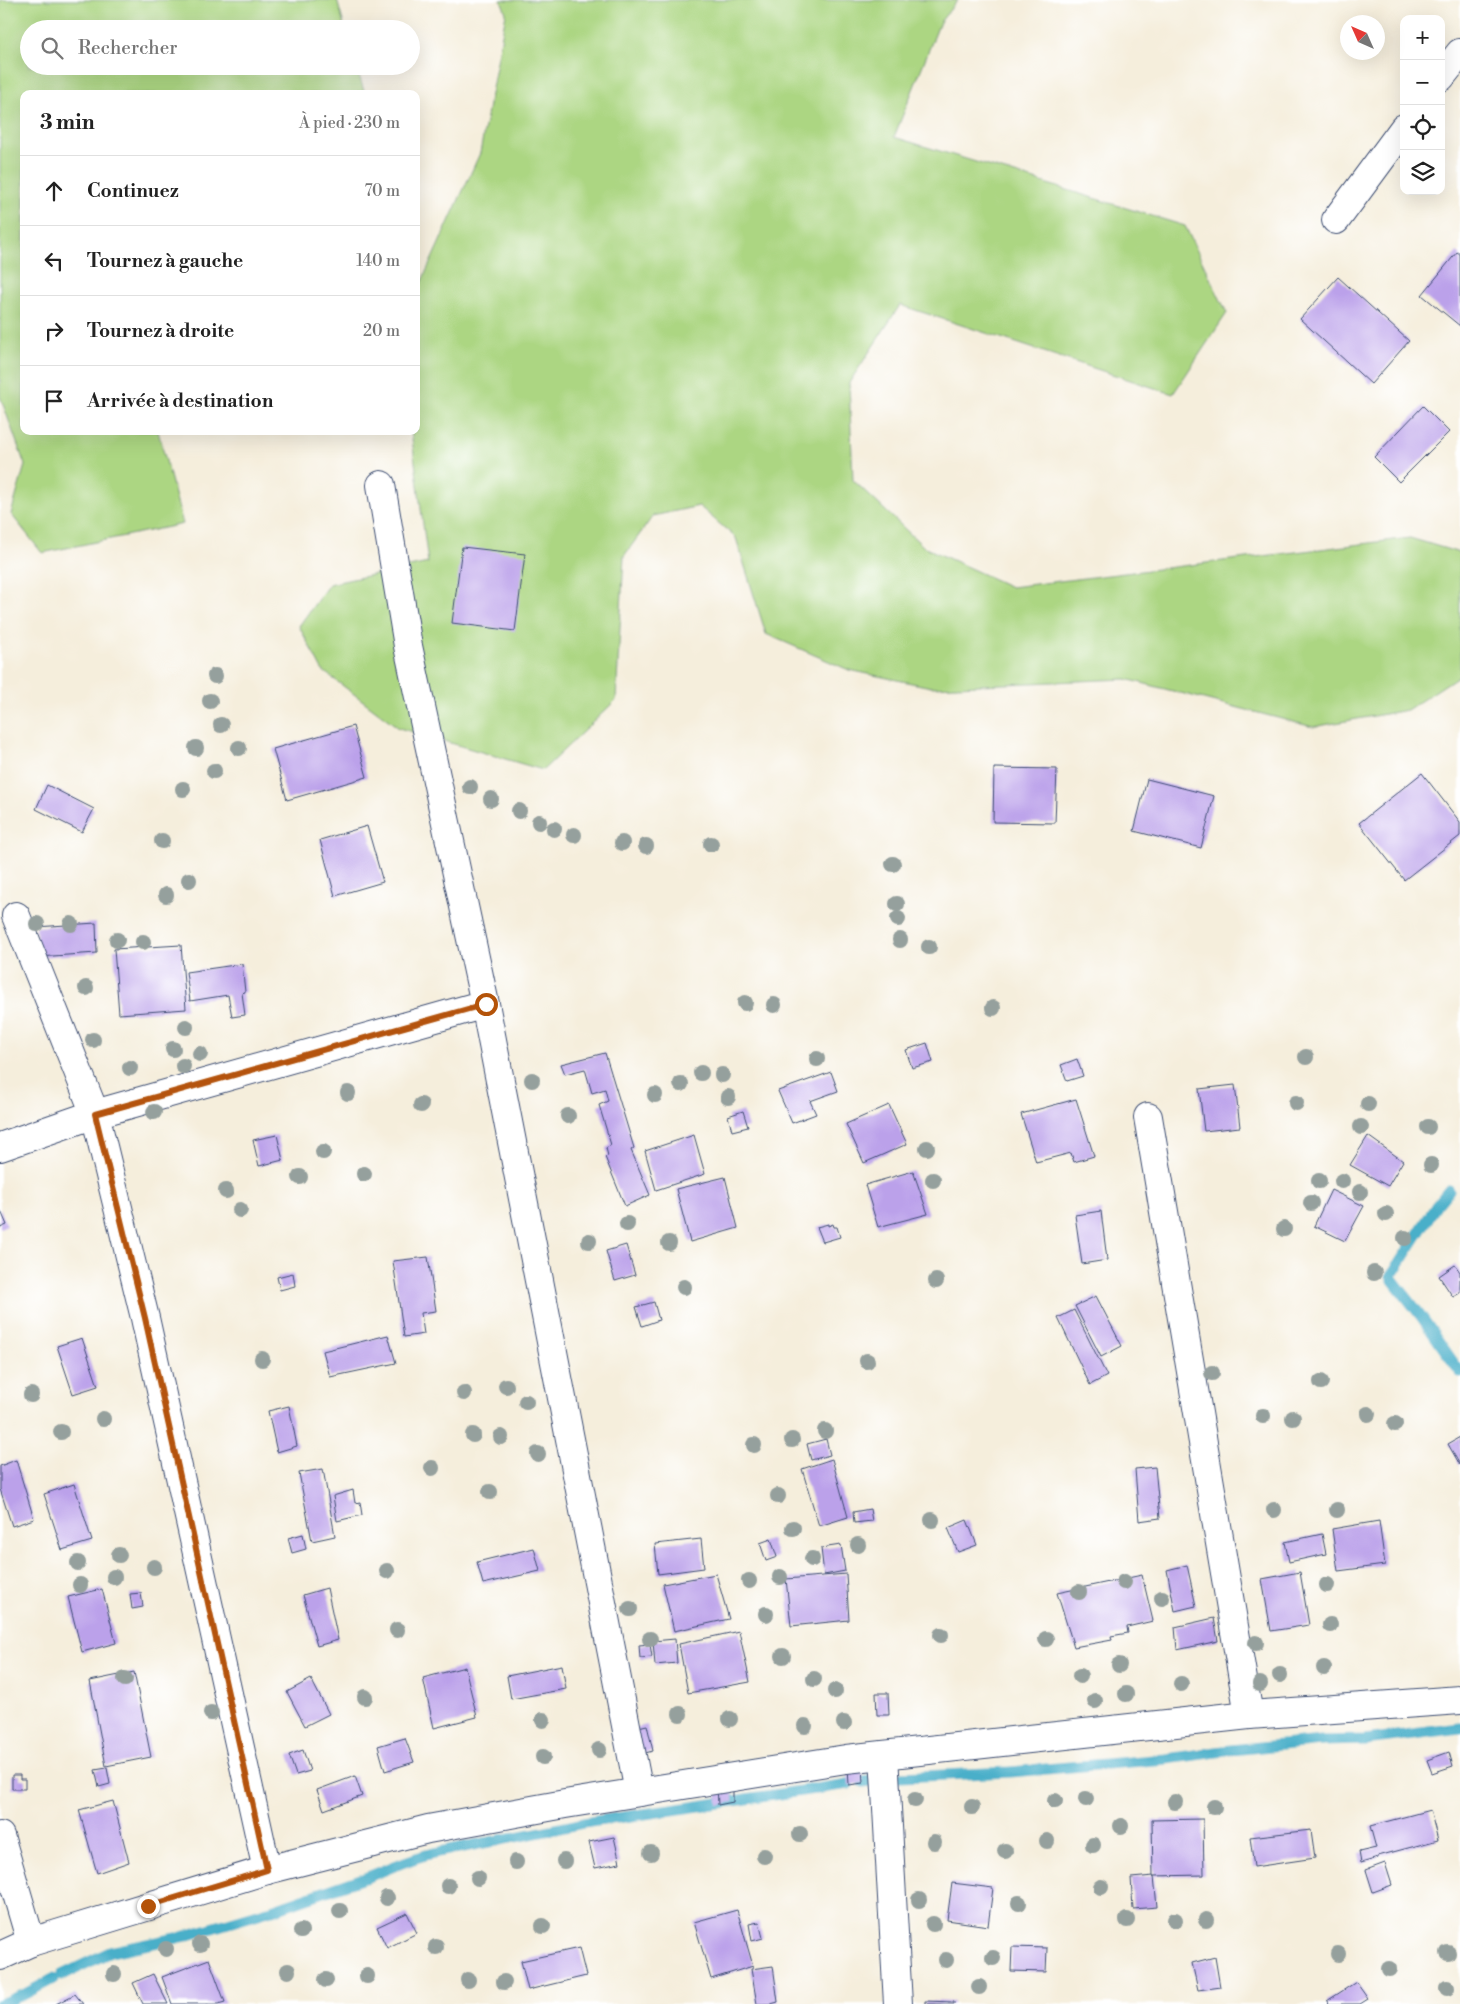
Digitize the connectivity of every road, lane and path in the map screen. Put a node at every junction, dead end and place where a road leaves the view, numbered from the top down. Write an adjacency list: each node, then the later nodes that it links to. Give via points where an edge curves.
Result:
1 (1460, 53): 2 (street)
2 (1445, 72)
3 (1400, 133): 4 (street)
4 (1336, 220)
5 (381, 485): 7 (street, via 408,646)
6 (16, 916): 8 (street)
7 (486, 1004): 8 (street); 14 (street)
8 (95, 1114): 10 (street); 16 (street, via 145,1318)
9 (1148, 1117): 12 (street)
10 (0, 1147)
11 (1460, 1700): 12 (street)
12 (1250, 1715): 13 (street)
13 (884, 1755): 14 (street); 19 (street)
14 (639, 1792): 16 (street, via 428,1829)
15 (0, 1836): 17 (street)
16 (267, 1870): 17 (street)
17 (31, 1942): 18 (street)
18 (0, 1956)
19 (898, 2004)

